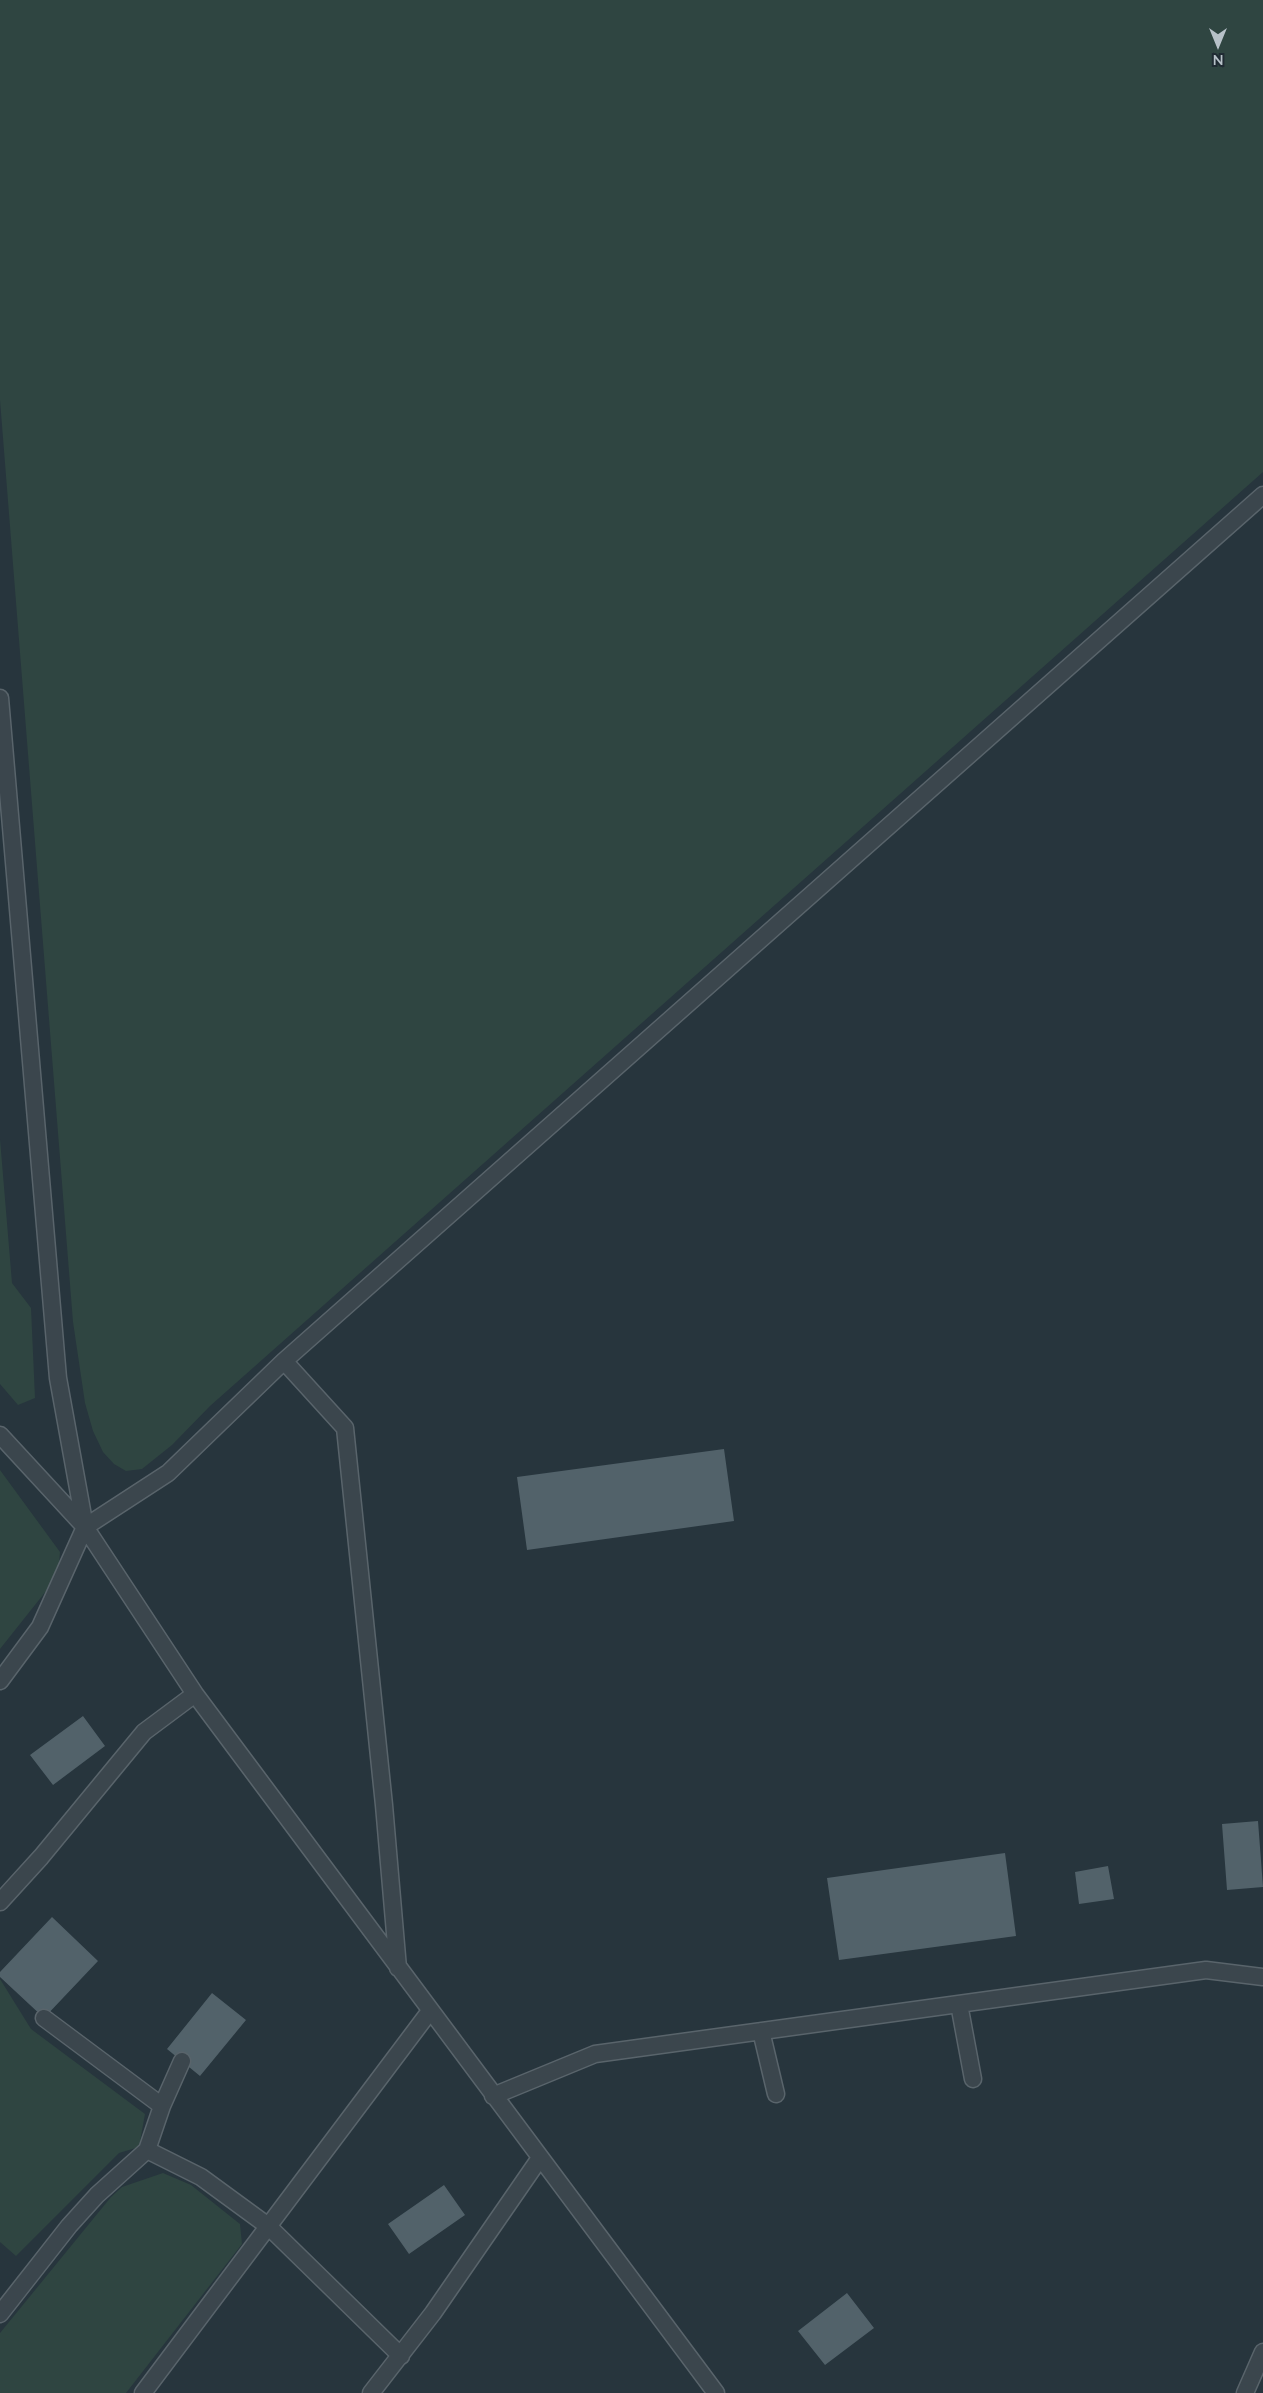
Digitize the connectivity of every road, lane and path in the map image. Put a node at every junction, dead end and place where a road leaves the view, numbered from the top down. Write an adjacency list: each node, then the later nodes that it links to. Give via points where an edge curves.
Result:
1 (1263, 495): 3 (lane)
2 (0, 698): 5 (lane, via 58,1378)
3 (284, 1361): 5 (lane, via 168,1473); 9 (lane, via 345,1428)
4 (0, 1435): 5 (lane)
5 (85, 1527): 6 (lane, via 40,1627); 7 (lane)
6 (0, 1681)
7 (195, 1694): 8 (lane, via 144,1732); 9 (lane)
8 (0, 1902)
9 (398, 1968): 12 (lane)
10 (1263, 1977): 11 (lane, via 1206,1970)
11 (959, 2004): 14 (lane); 16 (lane)
12 (430, 2011): 18 (lane); 22 (lane)
13 (44, 2018): 19 (lane)
14 (761, 2031): 17 (lane); 18 (lane, via 595,2054)
15 (182, 2061): 19 (lane)
16 (973, 2078)
17 (776, 2094)
18 (493, 2096): 21 (lane)
19 (162, 2106): 20 (lane)
20 (147, 2150): 22 (lane, via 201,2177); 23 (lane, via 97,2195 69,2226)
21 (540, 2158): 25 (lane); 28 (lane)
22 (268, 2226): 25 (lane); 26 (lane)
23 (0, 2314)
24 (1263, 2352): 29 (lane)
25 (401, 2356): 27 (lane)
26 (143, 2393)
27 (371, 2393)
28 (716, 2393)
29 (1245, 2393)

